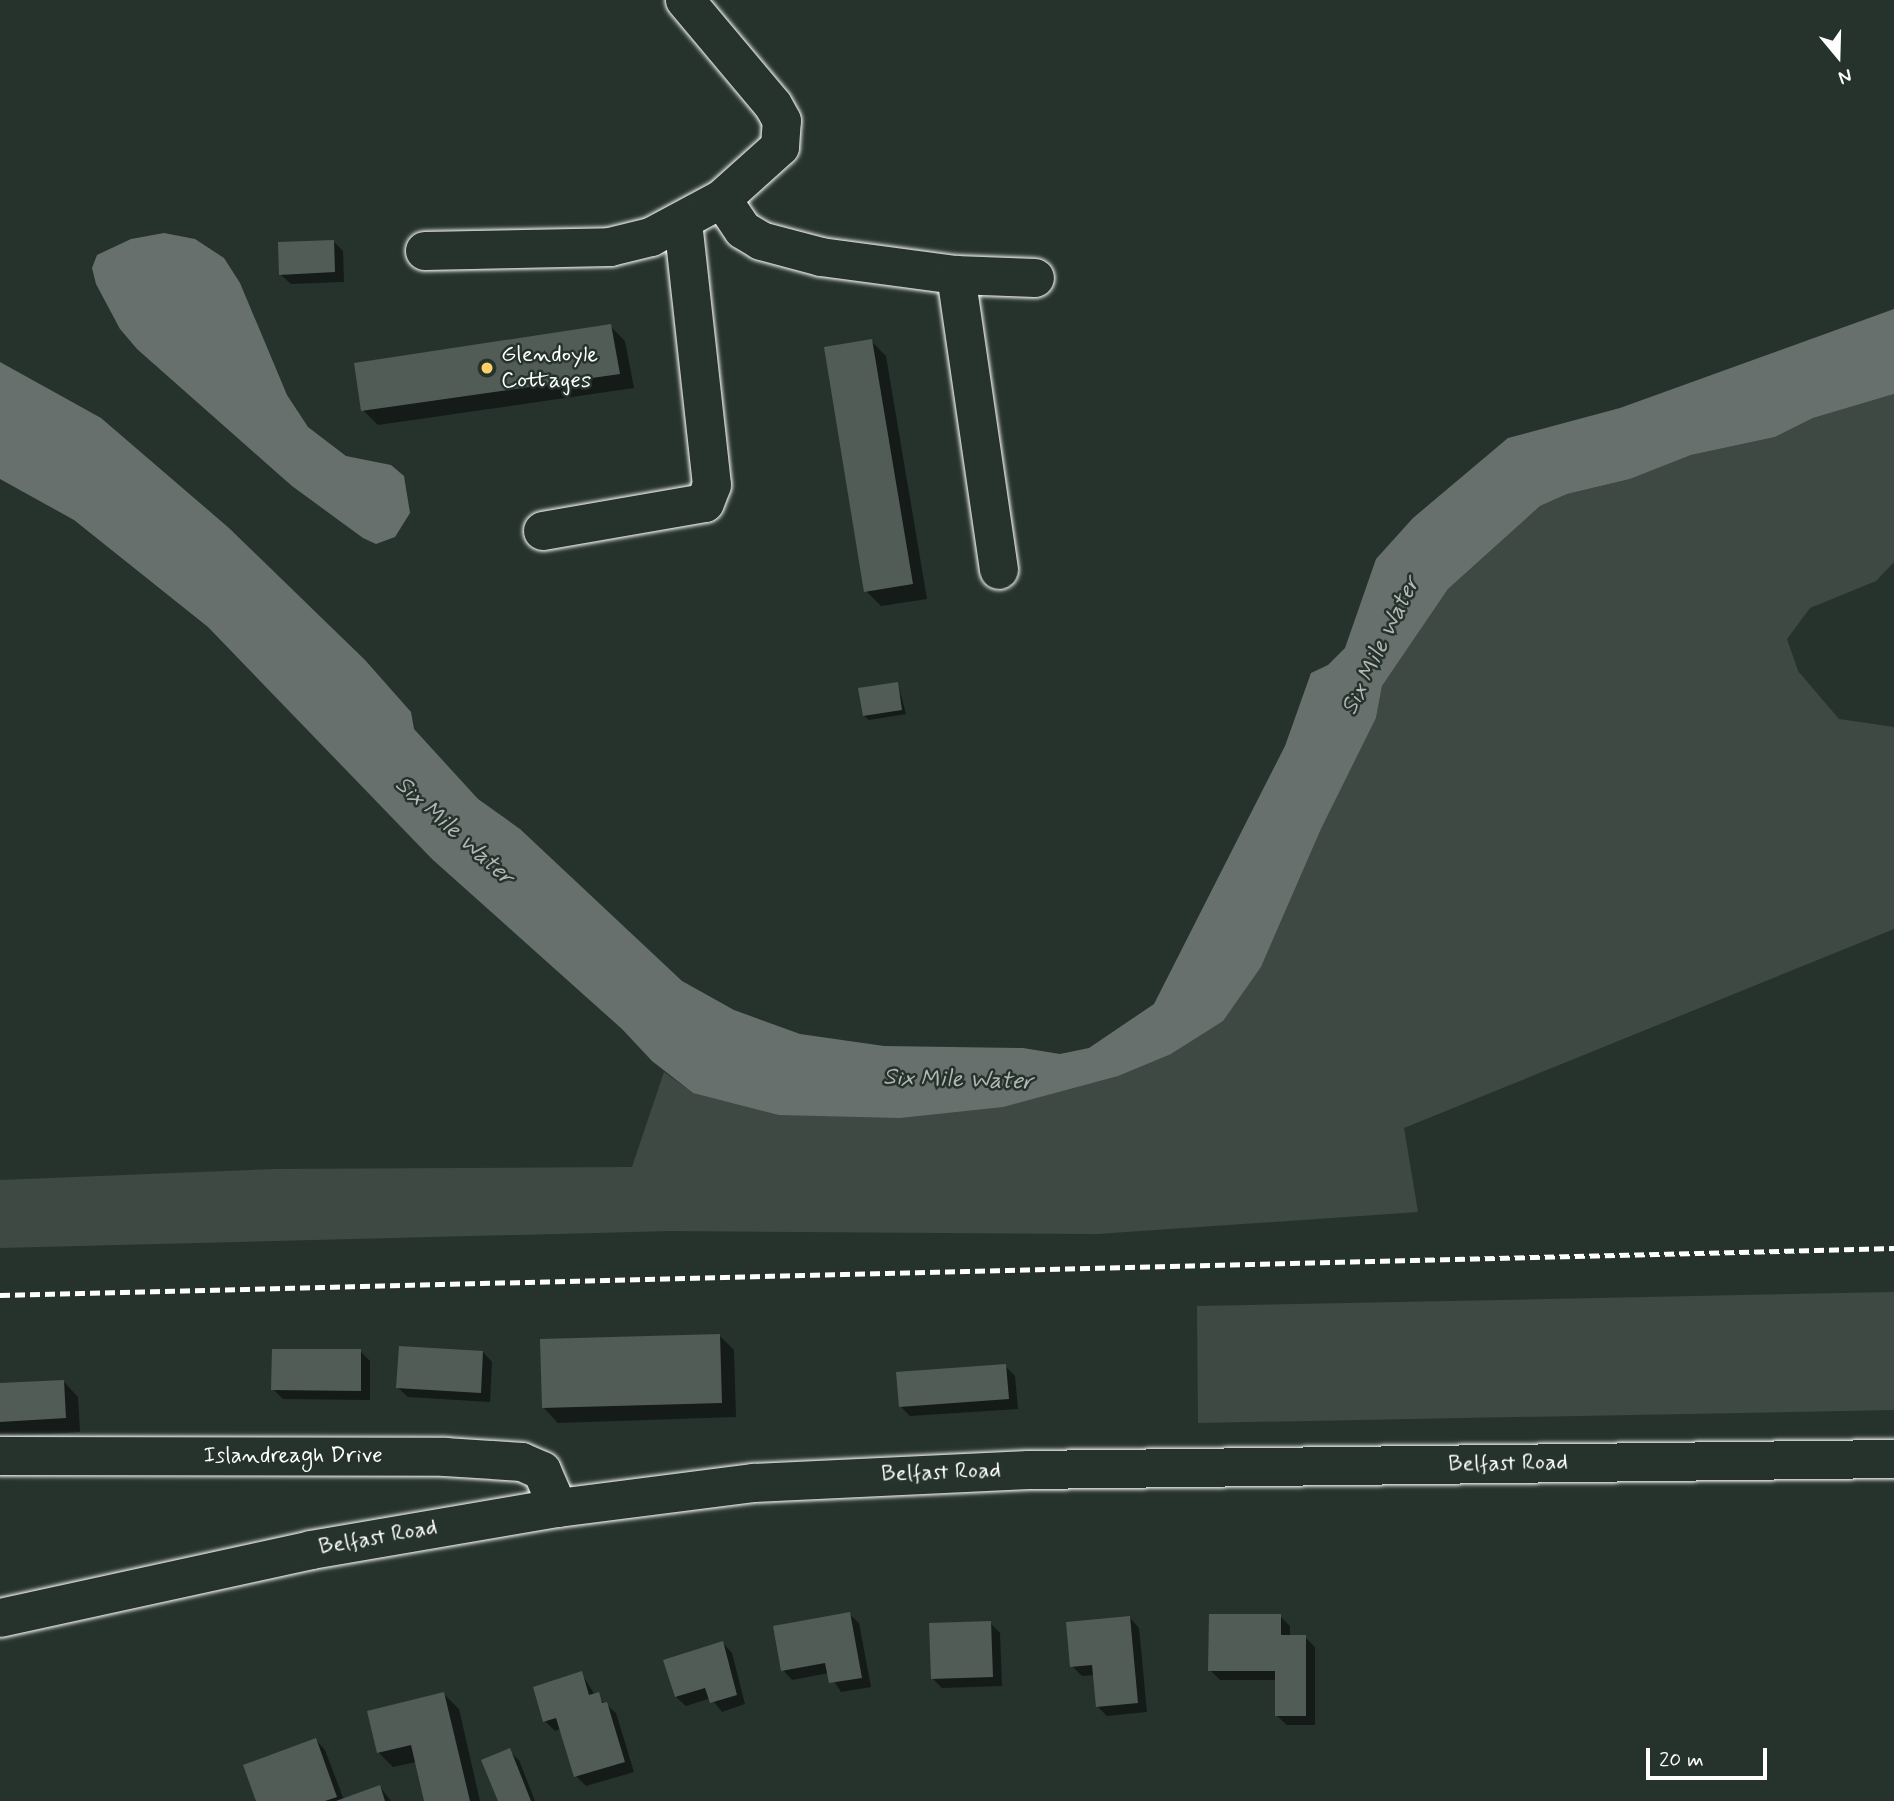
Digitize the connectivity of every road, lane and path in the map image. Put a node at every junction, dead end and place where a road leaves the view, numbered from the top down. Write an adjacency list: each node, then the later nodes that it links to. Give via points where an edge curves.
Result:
1 (685, 0): 2 (main road, via 782,121 780,147)
2 (722, 200): 3 (main road); 5 (main road, via 743,230 761,241 821,257)
3 (683, 222): 4 (main road, via 651,237 610,247); 7 (main road, via 712,485 705,503)
4 (425, 251)
5 (956, 275): 6 (main road); 8 (main road)
6 (1035, 278)
7 (543, 531)
8 (999, 569)
9 (0, 1456): 11 (main road, Islandreagh Drive, via 445,1457 523,1462 542,1471)
10 (1894, 1459): 11 (main road, Belfast Road, via 1029,1470 754,1483)
11 (558, 1508): 12 (main road, Belfast Road, via 311,1550)
12 (0, 1618)

